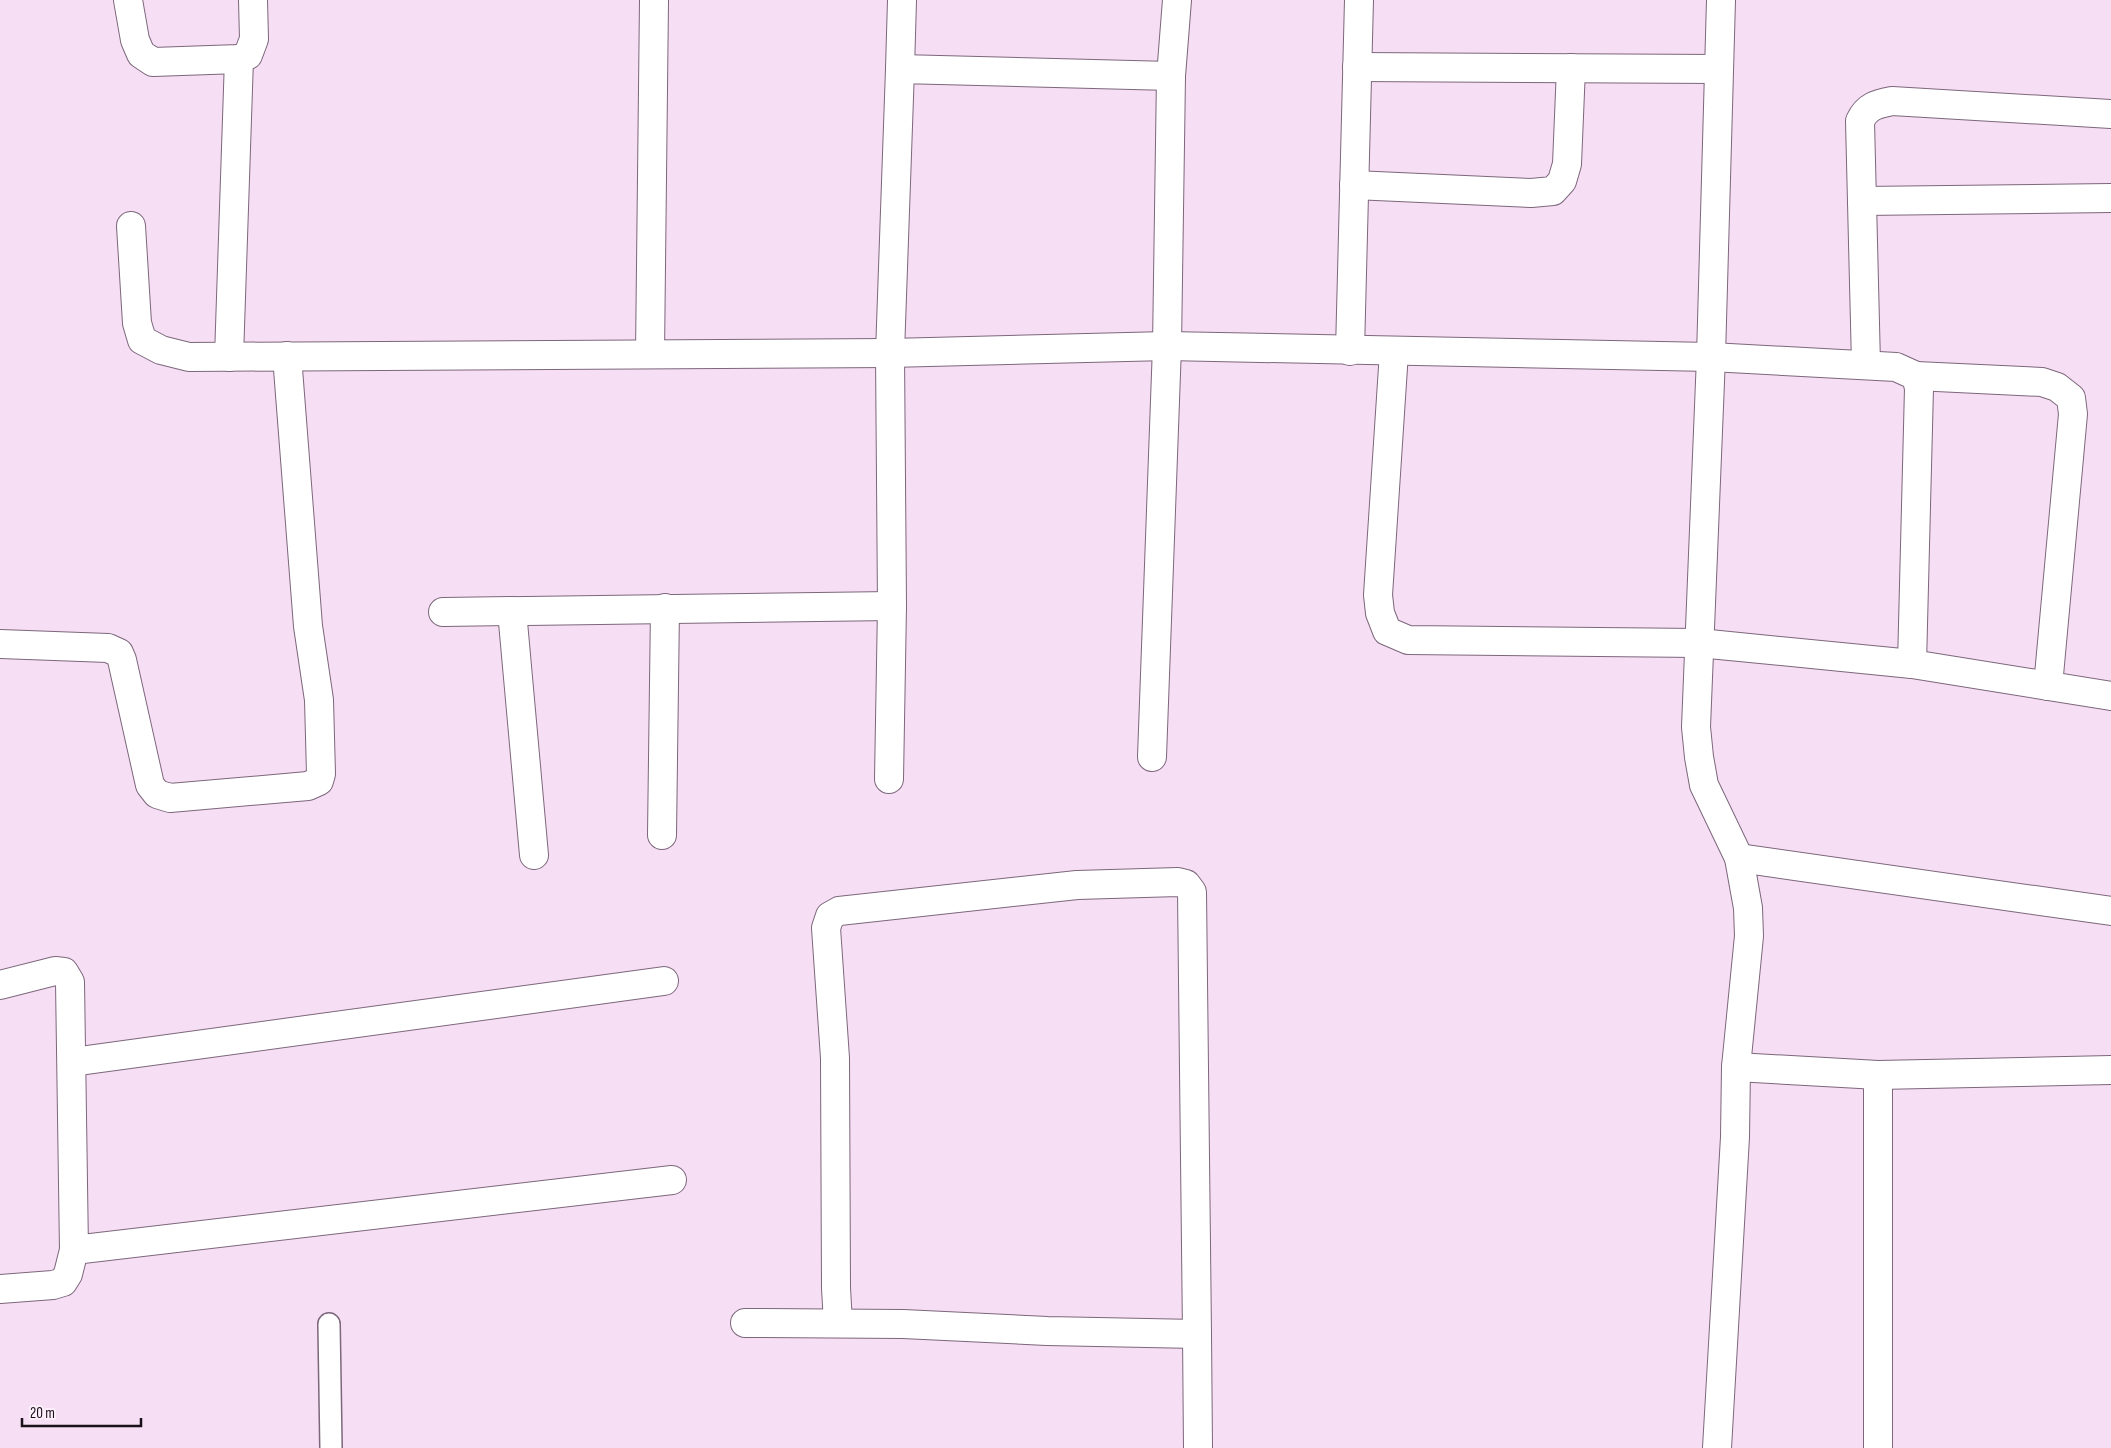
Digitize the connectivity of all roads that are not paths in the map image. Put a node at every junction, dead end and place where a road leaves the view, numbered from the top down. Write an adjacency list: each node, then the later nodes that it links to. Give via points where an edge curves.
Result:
1 (128, 0): 8 (street, via 141,54 153,62)
2 (253, 0): 8 (street, via 254,39 248,55)
3 (654, 0): 23 (street)
4 (902, 0): 11 (street)
5 (1177, 0): 13 (street)
6 (1359, 0): 9 (street)
7 (1721, 0): 12 (street)
8 (238, 58): 25 (street)
9 (1358, 67): 10 (street); 15 (street)
10 (1571, 68): 12 (street); 15 (street, via 1567,164 1562,181 1553,191 1531,193)
11 (900, 69): 13 (street); 22 (street)
12 (1719, 69): 26 (street)
13 (1170, 76): 19 (street)
14 (2111, 114): 17 (street, via 1892,101 1876,104 1865,111 1860,121)
15 (1354, 185): 20 (street)
16 (2111, 198): 17 (street)
17 (1862, 201): 27 (street)
18 (131, 226): 25 (street, via 137,323 142,340 161,350 189,357)
19 (1167, 346): 20 (street); 22 (street); 38 (street)
20 (1350, 351): 21 (street)
21 (1394, 352): 26 (street); 33 (street, via 1378,595 1387,631 1408,640)
22 (890, 353): 23 (street); 29 (street)
23 (650, 354): 24 (street)
24 (288, 356): 25 (street); 34 (street, via 308,626 319,700 319,781 308,786 180,798 157,794 150,785 119,653 108,648)
25 (229, 357)
26 (1711, 357): 27 (street); 33 (street)
27 (1866, 364): 28 (street, via 1896,367)
28 (1916, 376): 35 (street, via 1920,388); 36 (street, via 2042,382 2057,387 2071,398 2073,414)
29 (892, 606): 30 (street); 39 (street)
30 (665, 608): 31 (street); 40 (street)
31 (512, 611): 32 (street); 41 (street)
32 (443, 612)
33 (1699, 643): 35 (street); 42 (street, via 1696,727 1704,785)
34 (0, 644)
35 (1912, 664): 36 (street)
36 (2048, 686): 37 (street)
37 (2111, 696)
38 (1152, 757)
39 (889, 779)
40 (662, 835)
41 (534, 855)
42 (1739, 858): 43 (street); 47 (street, via 1748,908 1748,936)
43 (2111, 911)
44 (664, 981): 46 (street)
45 (0, 985): 46 (street, via 46,972 64,972 70,982)
46 (72, 1062): 51 (street)
47 (1736, 1067): 49 (street); 59 (street)
48 (2111, 1070): 49 (street)
49 (1878, 1075): 60 (street)
50 (672, 1180): 51 (street)
51 (74, 1250): 52 (street, via 63,1282)
52 (0, 1289)
53 (745, 1323): 54 (street)
54 (838, 1323): 56 (street); 56 (street, via 835,1058 826,928 830,916 839,911 1077,885 1178,882 1186,884 1192,892)
55 (329, 1324): 57 (lane)
56 (1197, 1334): 58 (street)
57 (331, 1448)
58 (1198, 1448)
59 (1717, 1448)
60 (1878, 1448)

